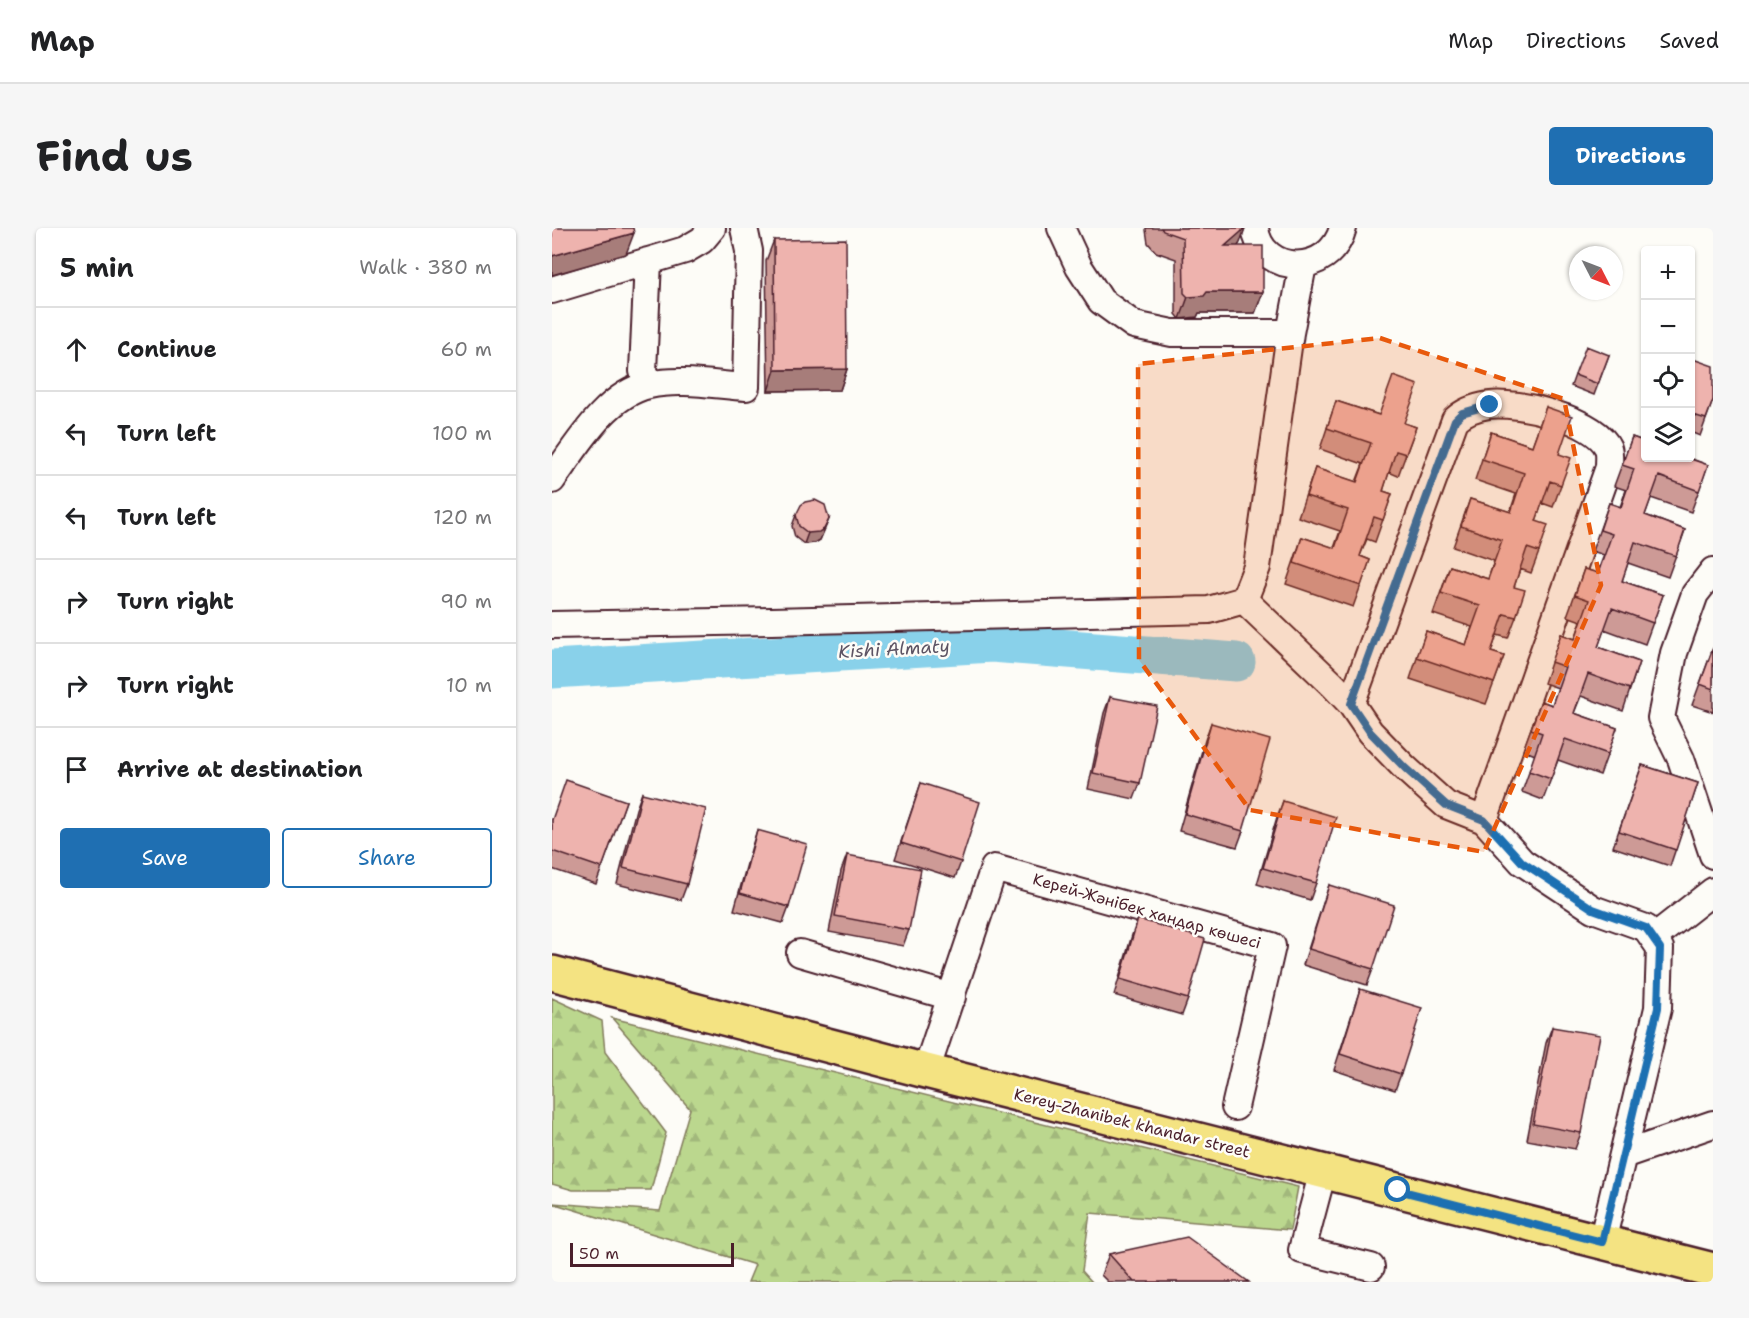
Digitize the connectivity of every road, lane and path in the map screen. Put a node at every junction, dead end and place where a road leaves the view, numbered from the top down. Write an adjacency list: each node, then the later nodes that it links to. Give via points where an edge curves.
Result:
1 (712, 228): 6 (lane, via 685,250)
2 (744, 228): 10 (lane, via 749,251 746,387 671,382)
3 (1061, 228): 9 (lane, via 1101,301 1134,325 1172,333)
4 (1255, 228): 7 (lane, via 1263,247 1274,258)
5 (1343, 228): 7 (lane, via 1328,254)
6 (648, 261): 8 (lane); 10 (lane, via 643,371)
7 (1303, 265): 9 (lane)
8 (552, 290)
9 (1290, 333): 13 (lane, via 1257,567)
10 (648, 385): 11 (lane, via 624,396 594,422)
11 (552, 480)
12 (1713, 571): 17 (lane, via 1691,604 1674,653 1661,718 1681,759)
13 (1244, 600): 14 (lane, via 1209,610); 15 (lane)
14 (552, 625)
15 (1351, 704): 16 (lane, via 1370,732 1446,805); 16 (lane, via 1455,420 1462,413 1490,405 1521,407 1584,426 1600,437 1609,449 1609,467)
16 (1484, 820): 19 (lane, via 1522,862 1593,909 1646,928)
17 (1713, 855)
18 (1713, 891): 19 (lane)
19 (1653, 939): 26 (lane, via 1660,948 1658,1008)
20 (800, 953): 22 (lane)
21 (552, 974): 23 (main road, Kerey-Zhanibek khandar street)
22 (952, 997): 23 (lane, Керей-Жәнібек хандар көшесі); 24 (lane, Керей-Жәнібек хандар көшесі, via 994,868 1272,946)
23 (926, 1071): 27 (main road, Kerey-Zhanibek khandar street)
24 (1235, 1107)
25 (1713, 1124): 26 (lane)
26 (1623, 1155): 28 (lane)
27 (1323, 1171): 28 (main road, Kerey-Zhanibek khandar street); 29 (lane, via 1302,1250)
28 (1602, 1242): 30 (main road, Kerey-Zhanibek khandar street)
29 (1371, 1267)
30 (1713, 1270)

